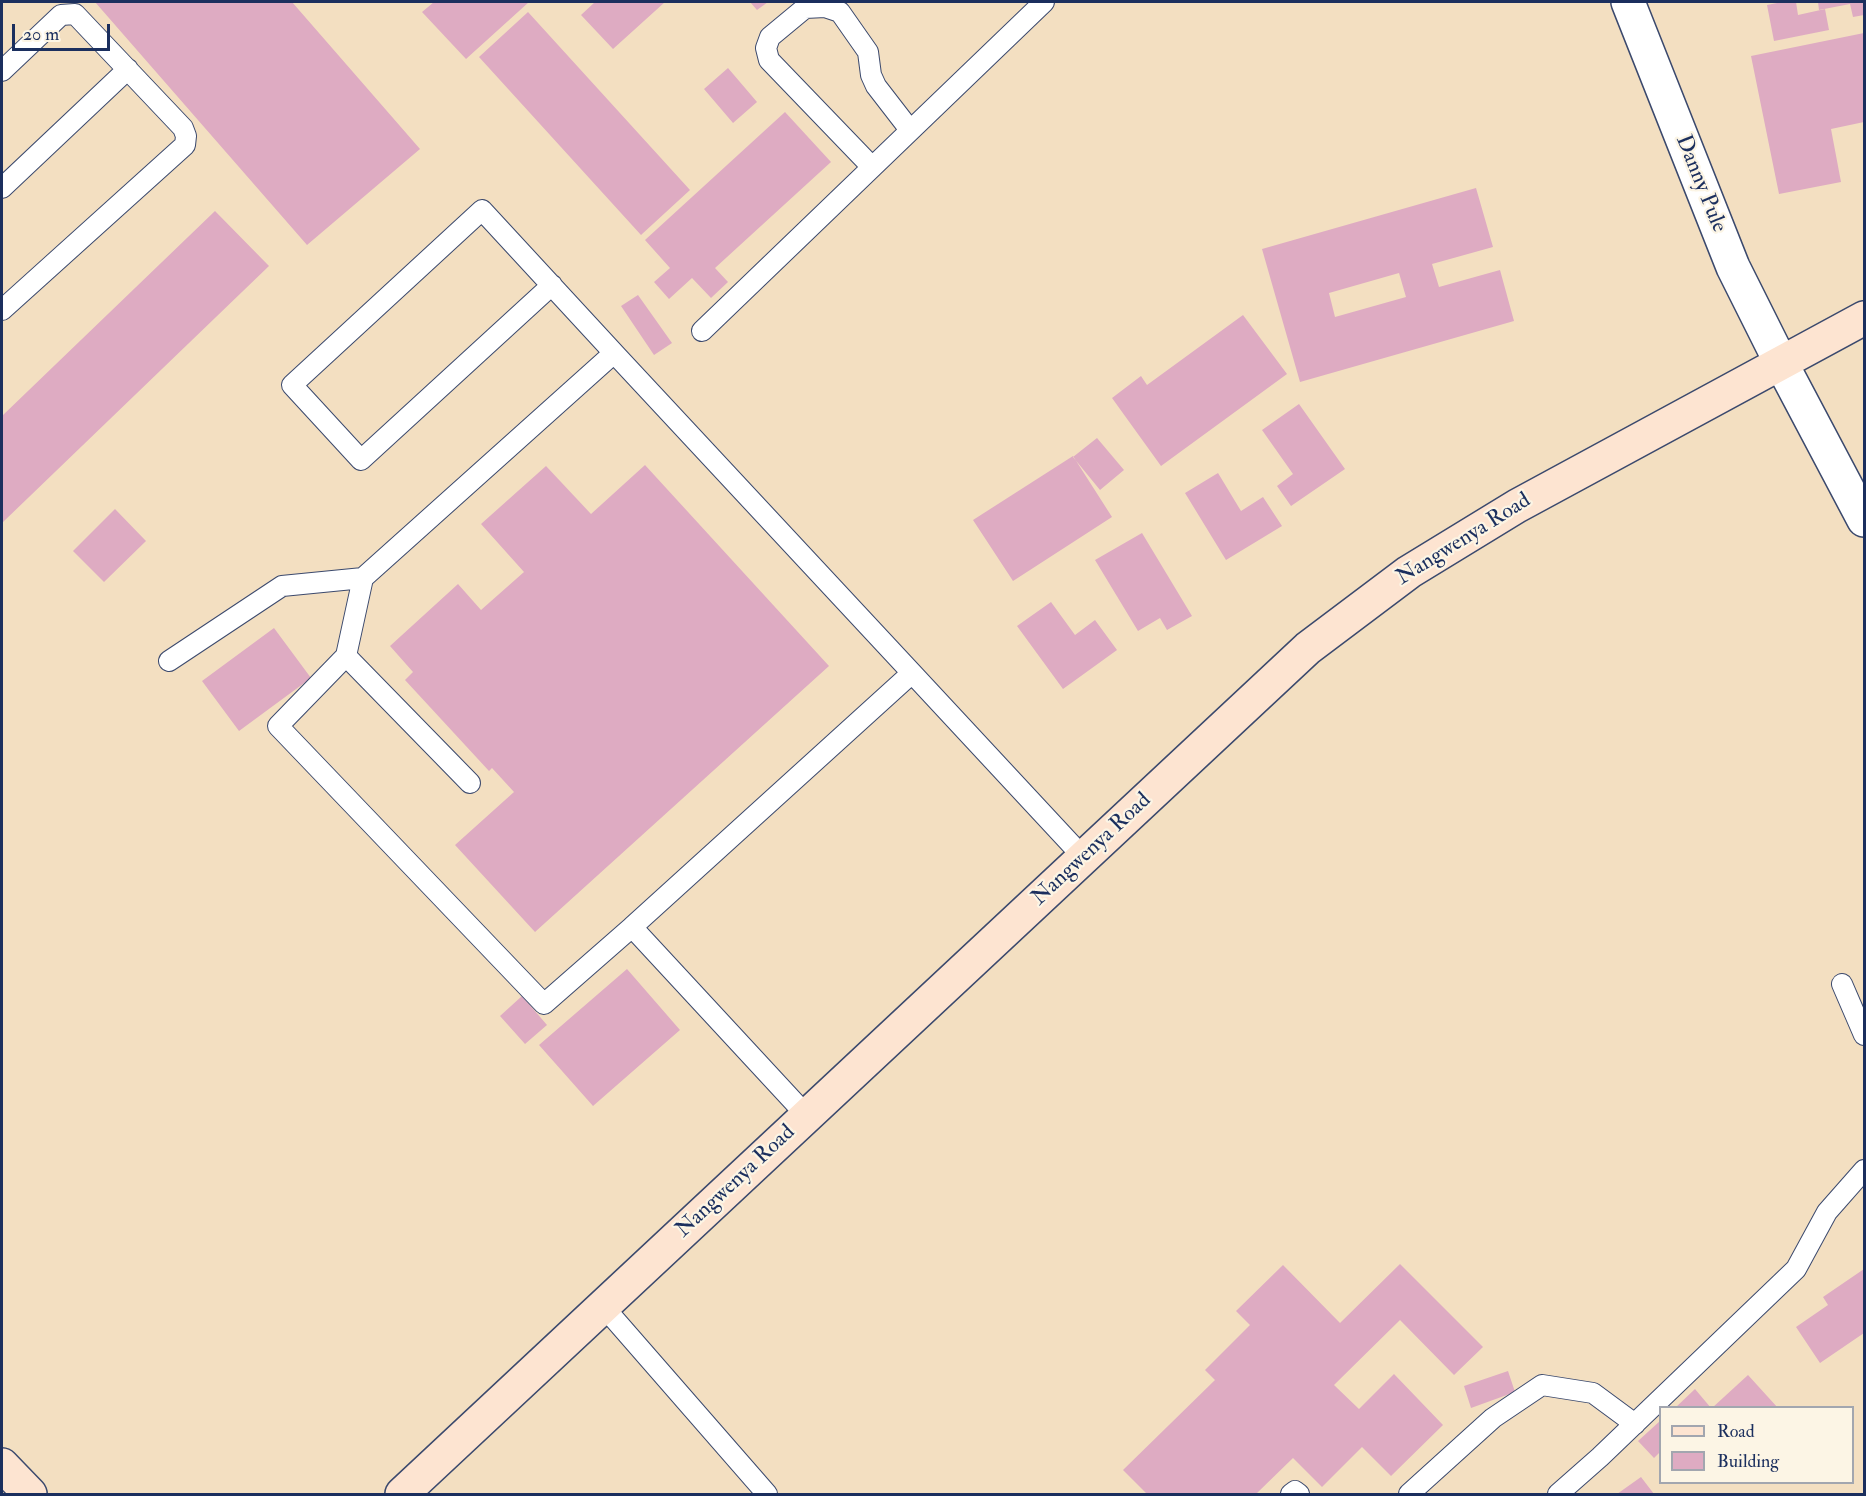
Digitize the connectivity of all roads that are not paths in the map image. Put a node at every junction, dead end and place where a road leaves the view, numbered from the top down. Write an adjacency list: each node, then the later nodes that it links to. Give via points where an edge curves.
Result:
1 (1044, 2): 5 (lane)
2 (1628, 2): 13 (street, Danny Pule, via 1733,267)
3 (128, 69): 4 (lane, via 75,14 70,14 61,15); 7 (lane); 9 (lane, via 183,128 185,145)
4 (2, 71)
5 (910, 130): 6 (lane); 6 (lane, via 876,86 868,52 840,12 825,7 805,8 770,37 766,48 770,60)
6 (872, 167): 11 (lane)
7 (2, 188)
8 (552, 285): 8 (lane, via 482,210 292,385 361,460); 12 (lane)
9 (2, 310)
10 (1864, 318): 13 (main road, Nangwenya Road)
11 (702, 331)
12 (614, 353): 15 (lane); 18 (lane)
13 (1781, 363): 14 (street, Danny Pule); 20 (main road, Nangwenya Road, via 1516,506 1408,572 1308,648)
14 (1864, 520)
15 (363, 578): 16 (lane); 17 (lane, via 282,586)
16 (346, 656): 19 (lane); 21 (lane, via 278,726 544,1004)
17 (169, 661)
18 (912, 673): 20 (lane); 21 (lane)
19 (470, 783)
20 (1084, 858): 24 (main road, Nangwenya Road)
21 (632, 927): 24 (lane)
22 (1842, 984): 23 (lane)
23 (1864, 1035)
24 (807, 1116): 26 (main road, Nangwenya Road)
25 (1864, 1170): 27 (lane, via 1827,1212 1796,1269)
26 (603, 1306): 30 (main road, Nangwenya Road); 31 (lane)
27 (1635, 1424): 34 (lane, via 1593,1393 1542,1385 1493,1418); 35 (lane)
28 (2, 1465): 29 (main road)
29 (30, 1494)
30 (402, 1494)
31 (767, 1494)
32 (1291, 1494): 33 (lane)
33 (1299, 1494)
34 (1409, 1494)
35 (1558, 1494)

